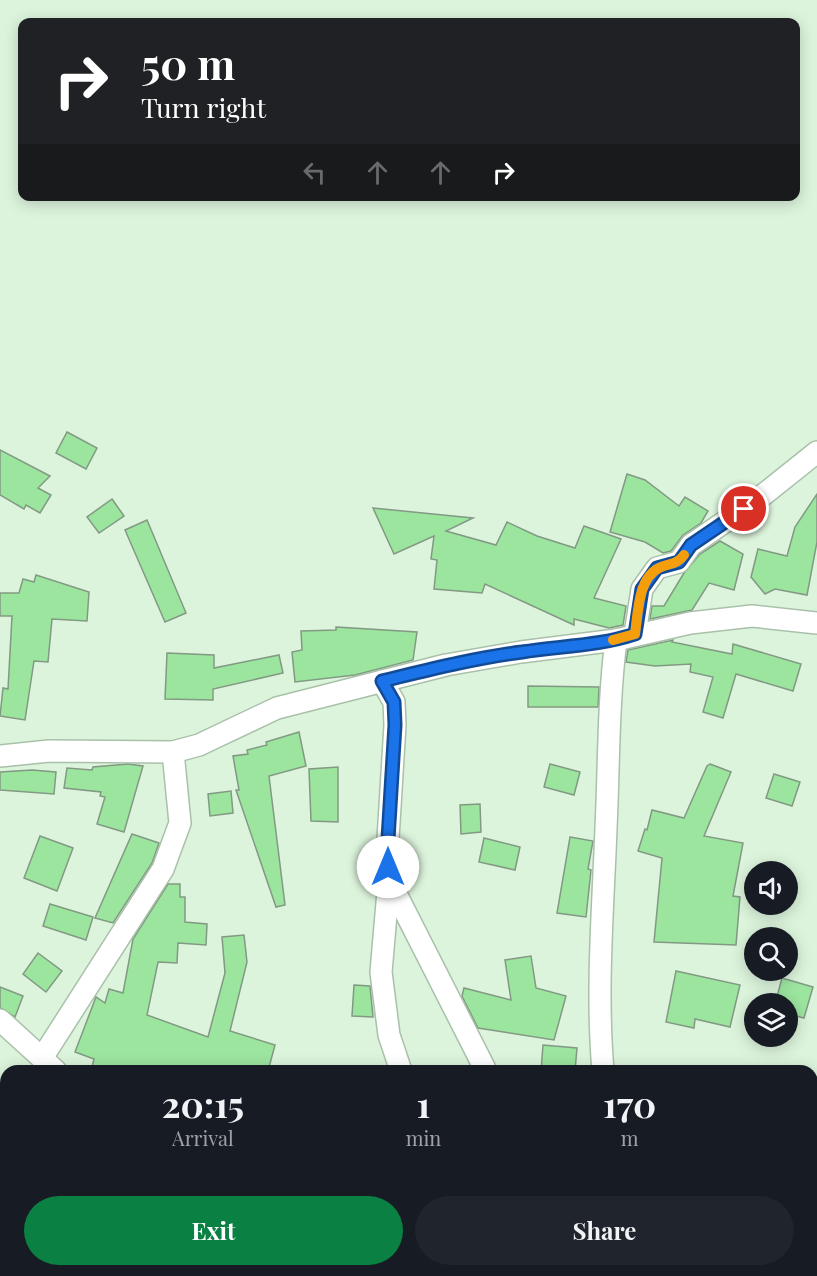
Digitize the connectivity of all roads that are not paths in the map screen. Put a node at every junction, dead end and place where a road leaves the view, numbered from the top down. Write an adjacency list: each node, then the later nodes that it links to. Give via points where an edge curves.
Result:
1 (817, 452): 3 (street, via 691,545 679,562 657,568 642,589)
2 (817, 623): 3 (street, via 752,616)
3 (626, 637): 4 (street, via 446,665); 12 (street, via 610,687 602,893)
4 (382, 681): 5 (street, via 277,708 199,745); 7 (street, via 394,702 395,725)
5 (172, 752): 6 (street, via 49,751); 9 (street, via 180,823 163,869)
6 (0, 756)
7 (389, 880): 10 (street, via 381,972 389,1035); 11 (street)
8 (0, 1020): 9 (street)
9 (49, 1064)
10 (400, 1065)
11 (483, 1065)
12 (602, 1065)

